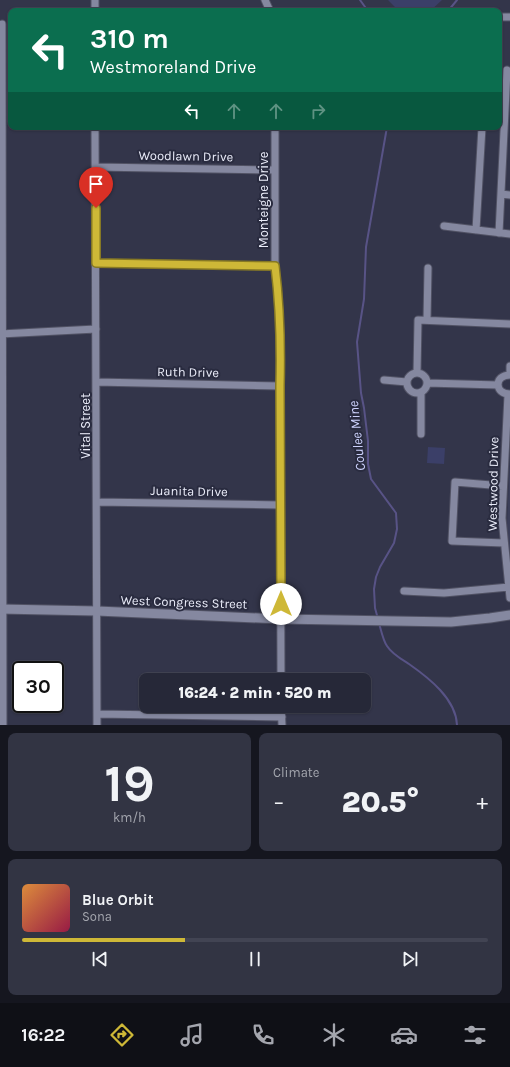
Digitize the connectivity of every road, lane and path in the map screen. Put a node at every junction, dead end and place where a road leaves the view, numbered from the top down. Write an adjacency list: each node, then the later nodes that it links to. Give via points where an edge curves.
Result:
1 (2, 24): 20 (street)
2 (507, 70): 8 (street)
3 (96, 130): 6 (street, Vital Street)
4 (275, 130): 7 (street, Monteigne Drive)
5 (482, 130): 11 (street)
6 (96, 167): 7 (street, Woodlawn Drive); 14 (street, Vital Street)
7 (275, 170): 15 (street, Monteigne Drive)
8 (501, 194): 9 (street); 12 (street)
9 (510, 195)
10 (444, 226): 11 (street)
11 (476, 230): 12 (street)
12 (499, 233): 13 (street)
13 (510, 234)
14 (96, 263): 15 (street); 19 (street, Vital Street)
15 (275, 266): 29 (street, Monteigne Drive, via 280,323)
16 (428, 268): 17 (street)
17 (427, 320): 18 (street); 22 (street, via 418,320)
18 (510, 324)
19 (96, 329): 20 (street); 25 (street, Vital Street)
20 (1, 334): 41 (street)
21 (510, 366): 23 (street)
22 (417, 373): 26 (street, via 412,374); 27 (street, via 426,378)
23 (510, 375): 28 (street, via 503,376)
24 (384, 380): 26 (street)
25 (96, 382): 29 (street, Ruth Drive); 35 (street, Vital Street)
26 (407, 382): 30 (street, via 411,391)
27 (427, 383): 28 (street); 30 (street)
28 (498, 385): 31 (street, via 502,393)
29 (280, 386): 36 (street, Monteigne Drive)
30 (421, 392): 33 (street)
31 (509, 395): 32 (street, Westwood Drive)
32 (509, 405): 34 (street, Westwood Drive)
33 (421, 434)
34 (503, 486): 37 (street, Westwood Drive); 37 (street, via 455,482 452,541)
35 (97, 502): 36 (street, Juanita Drive); 42 (street, Vital Street)
36 (280, 505): 44 (street, Monteigne Drive)
37 (504, 543): 38 (street, Westwood Drive)
38 (509, 587): 39 (street, via 444,593); 40 (street, Westwood Drive)
39 (404, 591)
40 (510, 598)
41 (1, 610): 42 (main road, West Congress Street); 48 (street)
42 (97, 611): 44 (main road, West Congress Street); 46 (street, Vital Street)
43 (510, 614): 44 (main road, West Congress Street, via 463,621)
44 (281, 619): 45 (street, Monteigne Drive)
45 (281, 673)
46 (97, 714): 47 (street); 49 (street, Vital Street)
47 (282, 721)
48 (3, 725)
49 (97, 725)

